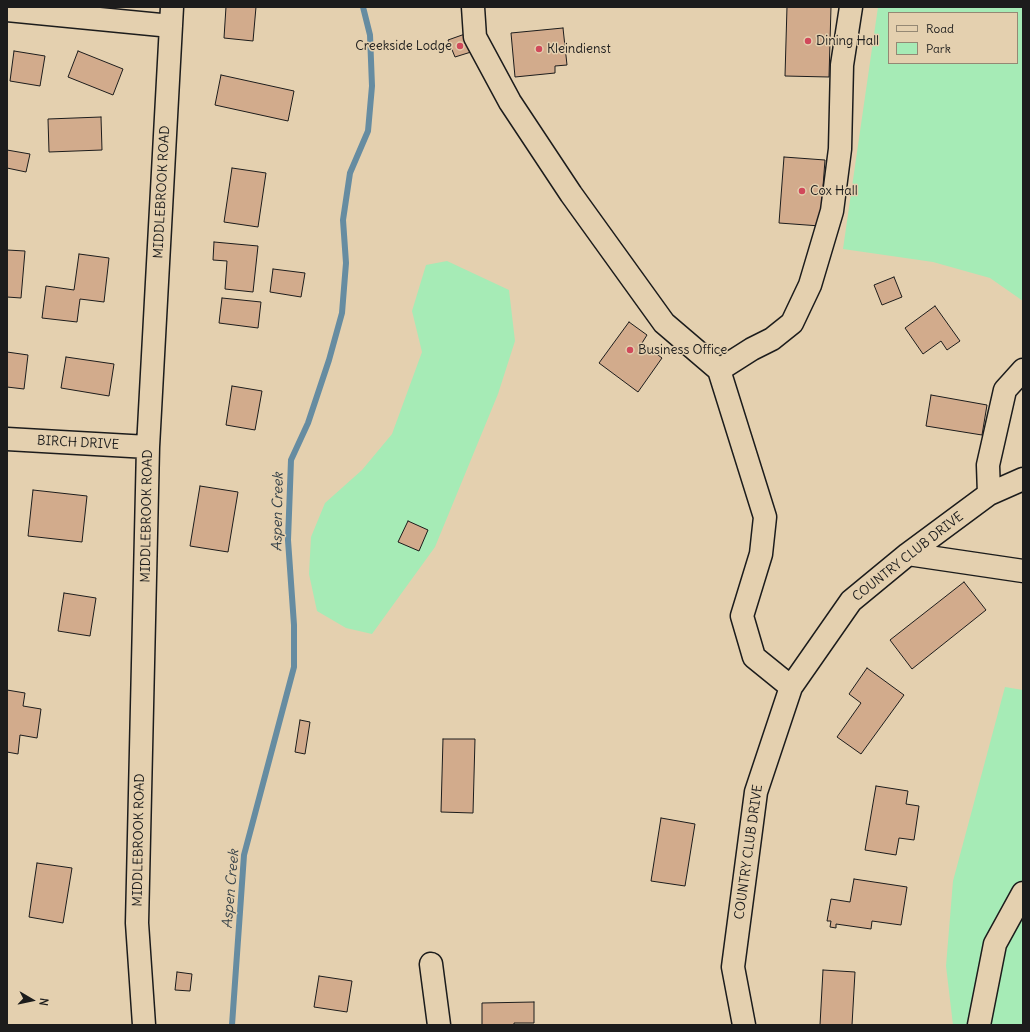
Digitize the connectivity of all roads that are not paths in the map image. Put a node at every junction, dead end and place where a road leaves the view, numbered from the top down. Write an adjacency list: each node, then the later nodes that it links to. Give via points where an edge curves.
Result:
1 (473, 7): 5 (street, via 475,37 510,102 571,194 664,323)
2 (851, 7): 5 (street, via 842,65 840,149 832,211 810,285 792,323 772,339)
3 (7, 10): 4 (street)
4 (171, 17): 8 (street, MIDDLEBROOK ROAD)
5 (719, 370): 14 (street, via 765,517 762,554 742,616 754,657)
6 (1023, 370): 10 (street, via 1005,390 988,465)
7 (7, 439): 8 (street, BIRCH DRIVE)
8 (148, 447): 17 (street, MIDDLEBROOK ROAD, via 137,923)
9 (1023, 479): 10 (street, COUNTRY CLUB DRIVE)
10 (996, 491): 11 (street); 12 (street, COUNTRY CLUB DRIVE)
11 (1023, 497)
12 (908, 554): 13 (street); 14 (street, COUNTRY CLUB DRIVE, via 851,601)
13 (1023, 571)
14 (791, 687): 19 (street, COUNTRY CLUB DRIVE, via 756,792 733,967)
15 (1023, 893): 20 (street, via 995,944)
16 (431, 964): 18 (street)
17 (144, 1025)
18 (439, 1025)
19 (744, 1025)
20 (979, 1025)

